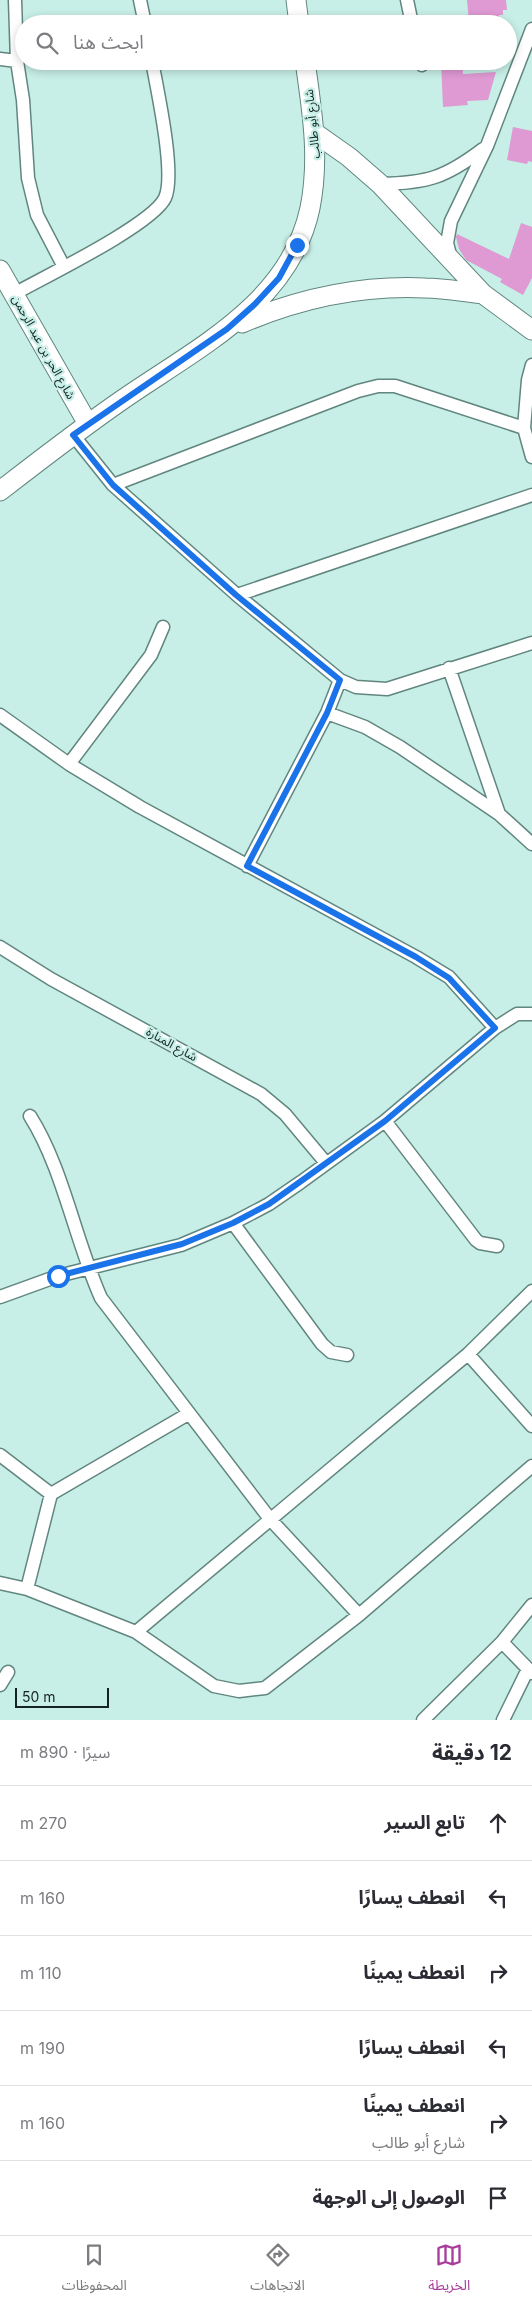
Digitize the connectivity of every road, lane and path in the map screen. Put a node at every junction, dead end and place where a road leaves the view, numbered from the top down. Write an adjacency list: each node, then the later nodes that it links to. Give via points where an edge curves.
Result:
1 (15, 0): 5 (street)
2 (140, 0): 6 (street)
3 (296, 0): 7 (street)
4 (407, 0): 8 (street)
5 (16, 15)
6 (142, 15)
7 (298, 15)
8 (410, 15)
9 (532, 29): 12 (street)
10 (0, 59): 11 (street)
11 (15, 60)
12 (517, 68)
13 (18, 70): 21 (street, via 32,196 37,216)
14 (153, 70): 21 (street, via 167,160 165,198 134,228)
15 (306, 70): 17 (street, شارع أبو طالب)
16 (516, 70): 18 (street)
17 (315, 133): 19 (street); 25 (street, شارع أبو طالب, via 316,173 310,210 297,245 279,278)
18 (487, 146): 19 (street, via 462,165 437,177 410,183); 20 (street, via 451,221 448,243)
19 (380, 184): 20 (street)
20 (451, 259): 24 (street)
21 (64, 267): 23 (street)
22 (0, 270): 23 (street, شارع الحر بن عبد الرحمن)
23 (14, 294): 28 (street, شارع الحر بن عبد الرحمن)
24 (483, 294): 25 (street, via 426,288 375,288 274,309); 26 (street)
25 (227, 329): 28 (street, شارع أبو طالب)
26 (532, 330)
27 (532, 365): 29 (street)
28 (88, 424): 30 (street, شارع أبو طالب)
29 (524, 428): 31 (street); 32 (street, via 394,386 378,386)
30 (73, 435): 32 (street); 33 (street, شارع أبو طالب)
31 (532, 457)
32 (113, 485): 35 (street)
33 (0, 490)
34 (532, 496): 35 (street)
35 (236, 595): 39 (street)
36 (163, 627): 42 (street, via 151,655)
37 (532, 643): 38 (street)
38 (449, 668): 39 (street, via 388,689 356,687); 43 (street)
39 (340, 680): 40 (street)
40 (327, 713): 43 (street, via 365,727 393,743); 45 (street)
41 (0, 715): 42 (street)
42 (69, 764): 45 (street)
43 (499, 814): 44 (street)
44 (532, 844)
45 (247, 866): 48 (street, via 449,978)
46 (0, 947): 51 (street, شارع المنارة, via 261,1094 284,1114)
47 (532, 1014): 48 (street, via 517,1014)
48 (495, 1028): 50 (street)
49 (30, 1116): 54 (street, via 44,1138)
50 (385, 1121): 51 (street); 53 (street, via 476,1240)
51 (326, 1163): 52 (street, via 269,1204)
52 (233, 1223): 54 (street, via 182,1244); 58 (street, via 322,1344 331,1352)
53 (497, 1246)
54 (88, 1269): 56 (street, via 42,1281); 59 (street, via 100,1298)
55 (532, 1291): 57 (street)
56 (0, 1297)
57 (468, 1354): 60 (street); 64 (street)
58 (347, 1355)
59 (188, 1414): 63 (street); 64 (street)
60 (532, 1426)
61 (0, 1455): 63 (street)
62 (532, 1466): 68 (street)
63 (52, 1494): 66 (street)
64 (270, 1519): 68 (street); 69 (street)
65 (0, 1582): 66 (street)
66 (27, 1589): 69 (street)
67 (532, 1605): 70 (street)
68 (359, 1615): 69 (street, via 265,1688 239,1691 214,1686)
69 (136, 1632)
70 (502, 1642): 71 (street); 74 (street)
71 (530, 1671): 75 (street)
72 (8, 1672): 73 (street)
73 (0, 1684)
74 (423, 1720)
75 (503, 1720)

